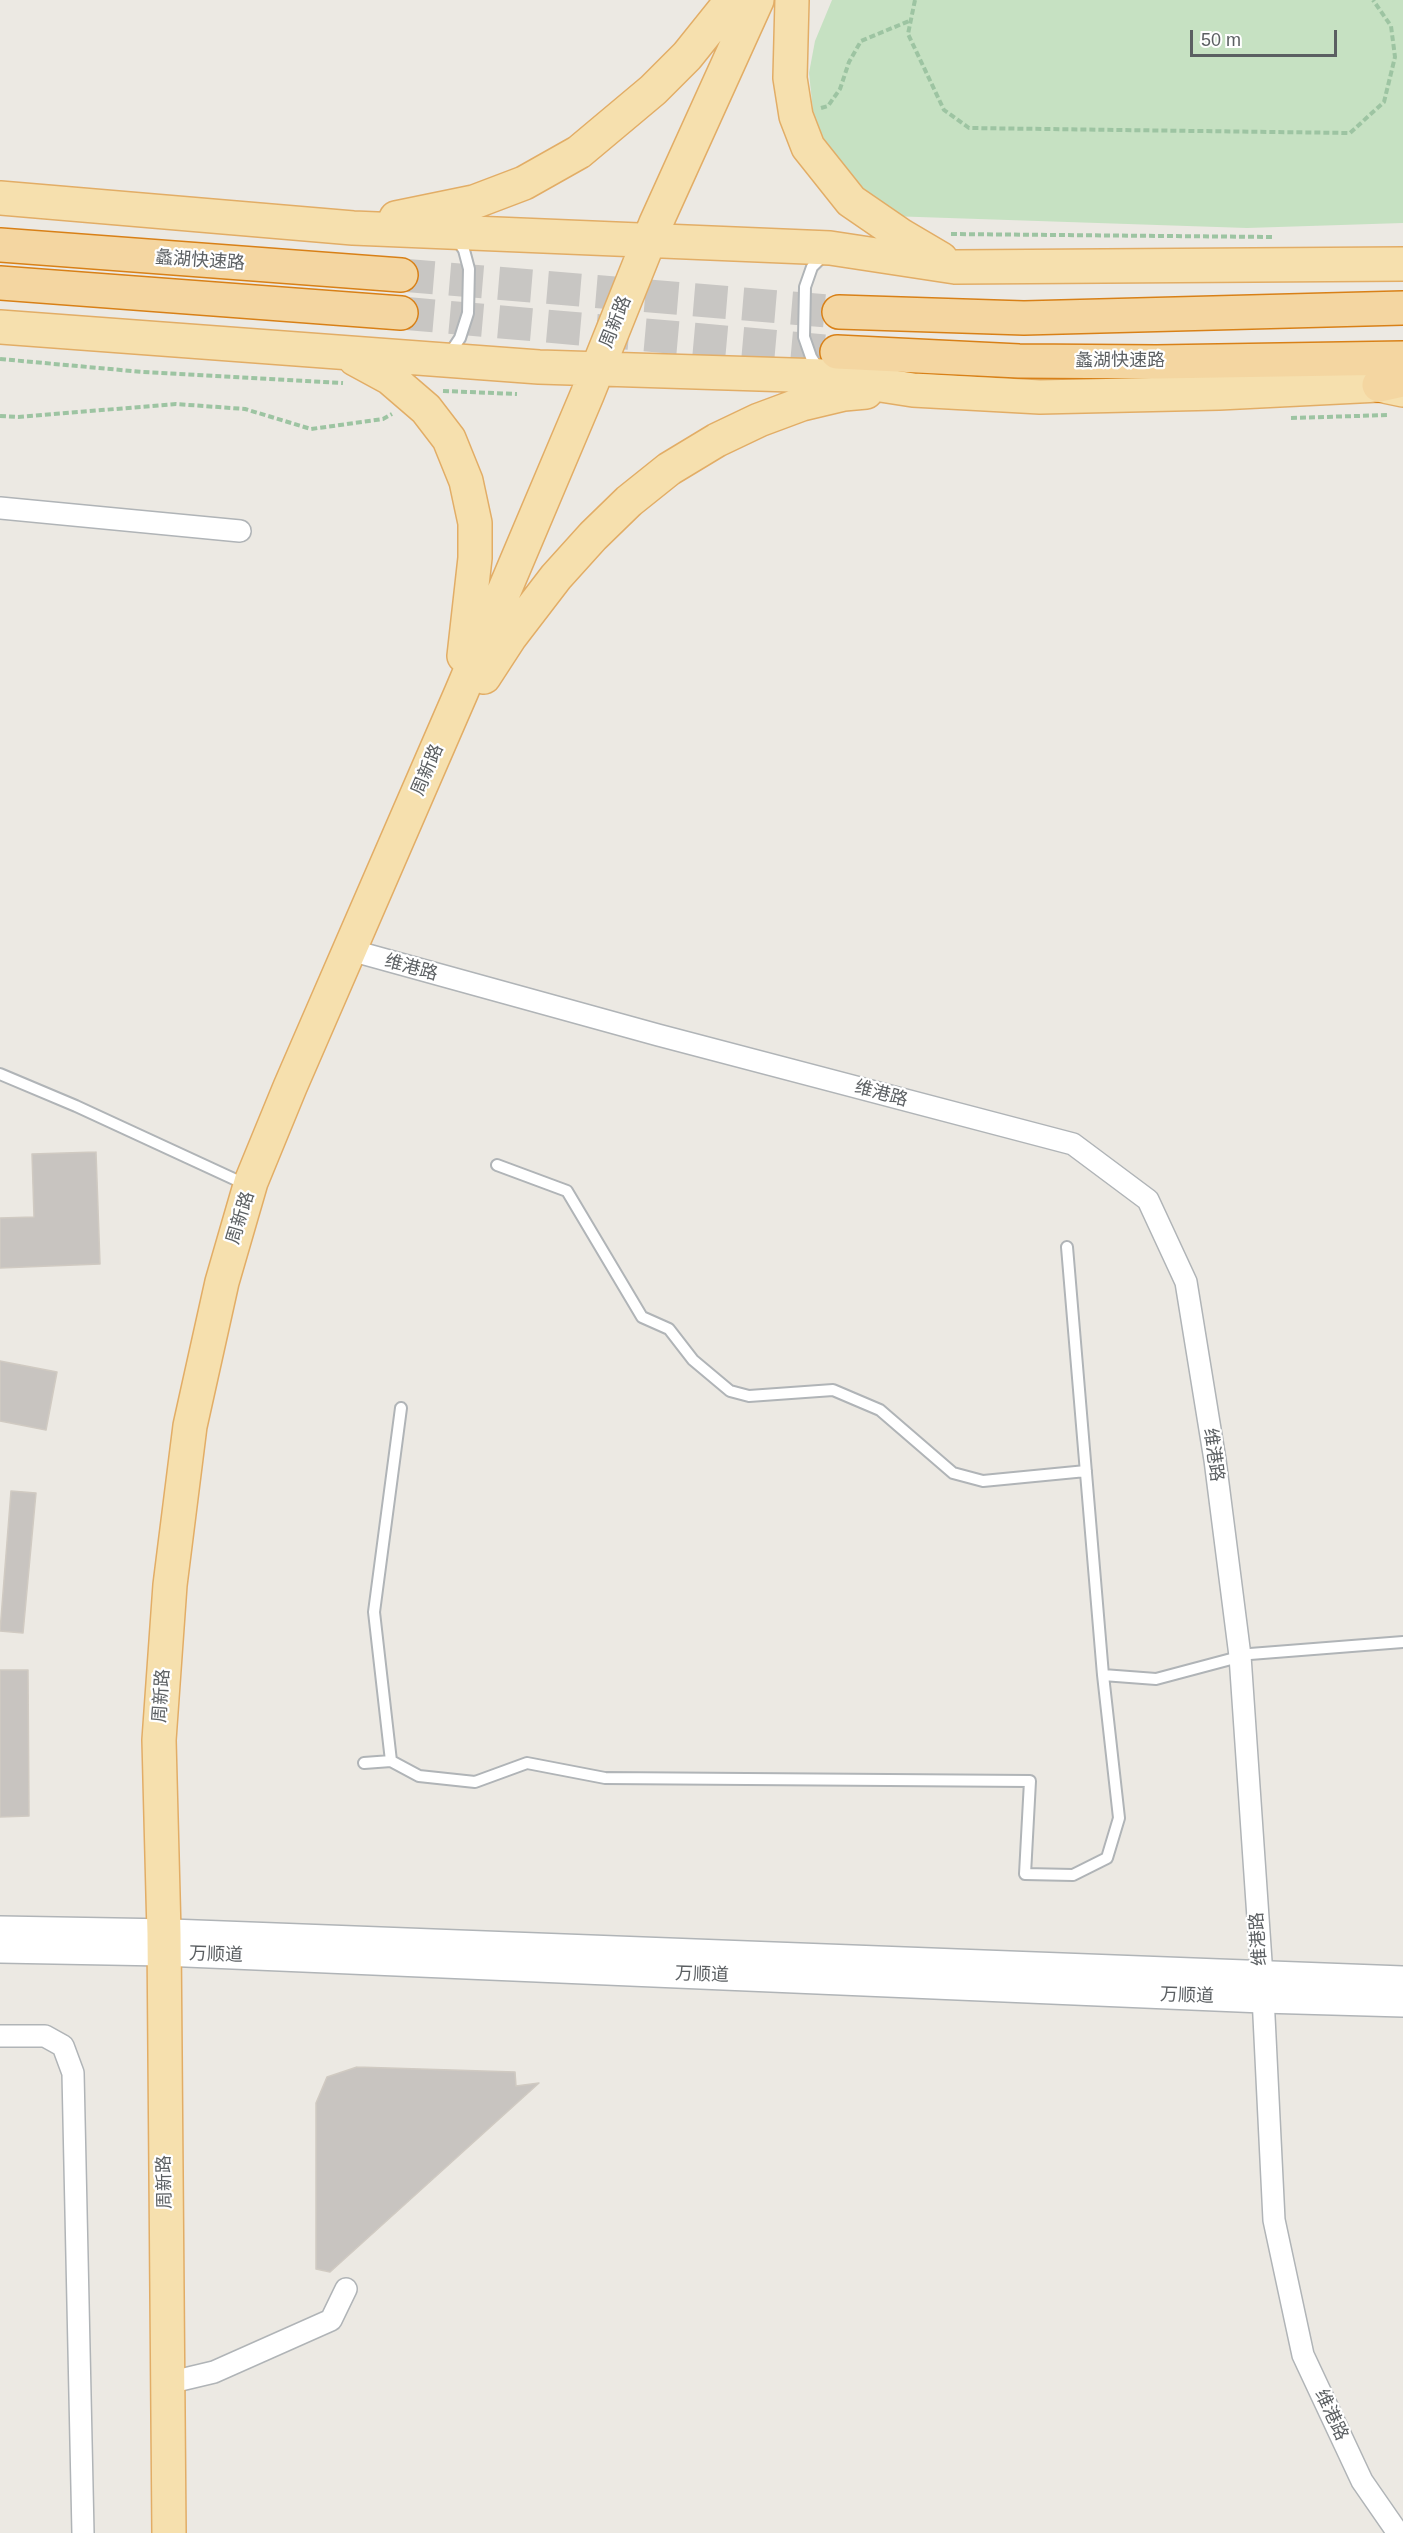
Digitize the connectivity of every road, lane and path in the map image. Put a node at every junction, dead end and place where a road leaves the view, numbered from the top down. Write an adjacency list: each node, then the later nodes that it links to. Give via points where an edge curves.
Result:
1 (732, 0): 10 (main road, via 687,56 653,90 579,152 524,183 474,202)
2 (757, 0): 12 (main road, 周新路)
3 (766, 0): 12 (main road, 周新路)
4 (792, 0): 8 (main road, via 790,78)
5 (915, 0): 7 (path)
6 (1372, 0): 7 (path, via 1391,26 1395,57 1383,102 1350,133 969,128 944,110 908,34)
7 (910, 20): 8 (path, via 861,40 840,90 828,106)
8 (796, 116): 16 (main road, via 808,147 851,201)
9 (0, 198): 10 (main road)
10 (353, 228): 11 (main road)
11 (453, 233): 12 (main road); 25 (lane, via 464,250 469,269 468,313 460,338)
12 (653, 241): 14 (main road); 27 (main road, 周新路)
13 (0, 245): 17 (highway, 蠡湖快速路)
14 (830, 248): 16 (main road); 26 (lane, via 812,267 805,287 804,337 811,357)
15 (1403, 264): 16 (main road)
16 (955, 267)
17 (401, 275)
18 (0, 283): 21 (highway, 蠡湖快速路)
19 (1403, 308): 20 (highway, via 1024,318)
20 (839, 312)
21 (401, 314)
22 (0, 327): 23 (main road)
23 (345, 354): 25 (main road); 30 (main road, via 390,378)
24 (1403, 358): 26 (highway, 蠡湖快速路)
25 (444, 361): 27 (main road)
26 (830, 364): 27 (main road); 29 (main road)
27 (603, 369): 34 (main road, 周新路)
28 (1395, 385): 29 (main road, via 1040,397)
29 (913, 390): 34 (main road, via 844,394 802,404 717,440 669,469 629,501 556,577)
30 (417, 401): 31 (path, via 383,419 311,429 245,409 176,404); 34 (main road, via 449,439 466,481 476,523)
31 (0, 416)
32 (0, 508): 33 (street)
33 (240, 531)
34 (467, 693): 35 (main road, 周新路)
35 (356, 948): 38 (main road, 周新路); 43 (street, 维港路, via 1073,1144 1148,1200 1186,1282); 48 (main road, 周新路, via 259,1193 233,1282 200,1430 169,1740)
36 (0, 1074): 38 (lane)
37 (497, 1165): 41 (lane, via 567,1191 642,1317 669,1329 693,1360 730,1391 749,1396 833,1390 880,1410 953,1473 983,1481)
38 (250, 1186): 48 (main road, 周新路, via 222,1282 190,1426 170,1585 159,1740)
39 (1067, 1247): 41 (lane)
40 (401, 1408): 45 (lane, via 374,1612)
41 (1086, 1471): 44 (lane)
42 (1403, 1642): 43 (lane)
43 (1245, 1655): 44 (lane, via 1156,1680); 51 (street, 维港路)
44 (1103, 1675): 45 (lane, via 1119,1818 1107,1858 1073,1875 1025,1874 1030,1781 605,1778 527,1763 475,1782 419,1776)
45 (391, 1761): 46 (lane)
46 (364, 1762)
47 (0, 1930): 48 (street, 万顺道)
48 (167, 1943): 49 (street, 万顺道); 51 (street, 万顺道); 55 (main road, 周新路); 58 (main road, 周新路)
49 (0, 1949)
50 (1403, 1980): 51 (street, 万顺道)
51 (1266, 1988): 52 (street, 万顺道); 56 (street, 维港路, via 1284,2218 1312,2351 1368,2472); 60 (street, 维港路, via 1274,2220 1304,2355 1362,2481)
52 (1403, 2003)
53 (0, 2036): 57 (street, via 45,2036 63,2046 73,2073)
54 (346, 2289): 55 (street, via 331,2320 214,2372)
55 (172, 2382): 59 (main road, 周新路)
56 (1403, 2522)
57 (82, 2533)
58 (169, 2533)
59 (178, 2533)
60 (1398, 2533)

